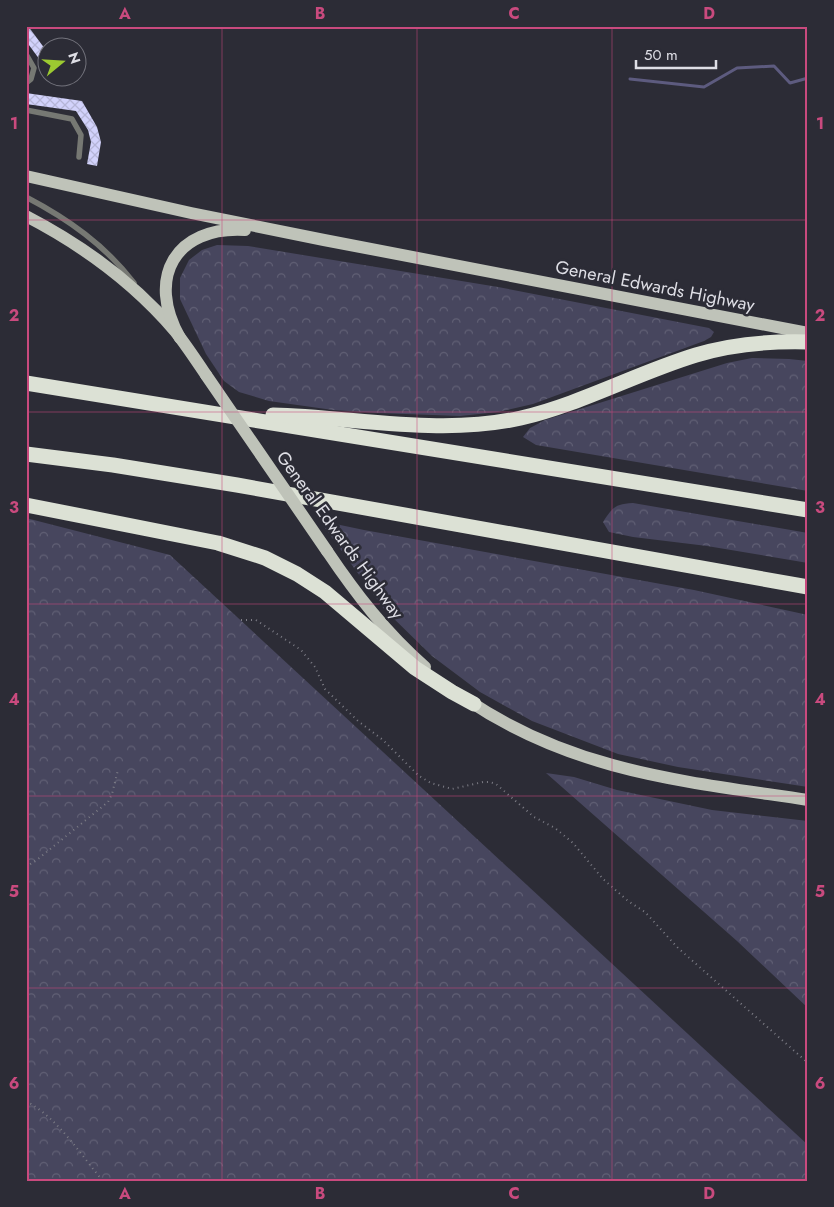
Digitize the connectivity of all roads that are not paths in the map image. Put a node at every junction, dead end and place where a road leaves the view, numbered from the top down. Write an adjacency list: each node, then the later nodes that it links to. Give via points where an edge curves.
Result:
1 (26, 54): 2 (lane, via 34,68 31,79)
2 (26, 83)
3 (26, 110): 4 (lane, via 72,119 81,135)
4 (79, 157)
5 (26, 176): 8 (main road, General Edwards Highway)
6 (26, 197): 9 (lane, via 66,219 90,237 121,267)
7 (26, 216): 9 (main road, General Edwards Highway, via 85,251)
8 (324, 240): 10 (main road, General Edwards Highway); 11 (main road, via 233,229 209,232 192,240 172,262 166,285 168,312)
9 (147, 301): 11 (main road, General Edwards Highway)
10 (808, 333)
11 (180, 338): 19 (main road, General Edwards Highway, bridge, via 327,552 384,628 427,669)
12 (808, 342): 14 (highway, via 755,343 708,352 545,411 480,425)
13 (26, 383): 14 (highway)
14 (216, 414): 17 (highway)
15 (26, 454): 18 (highway, via 237,485)
16 (26, 505): 19 (highway, via 218,543 265,558 325,592 415,668)
17 (808, 510)
18 (808, 587)
19 (474, 704): 20 (main road, General Edwards Highway, via 543,742 599,762 675,780)
20 (808, 800)

